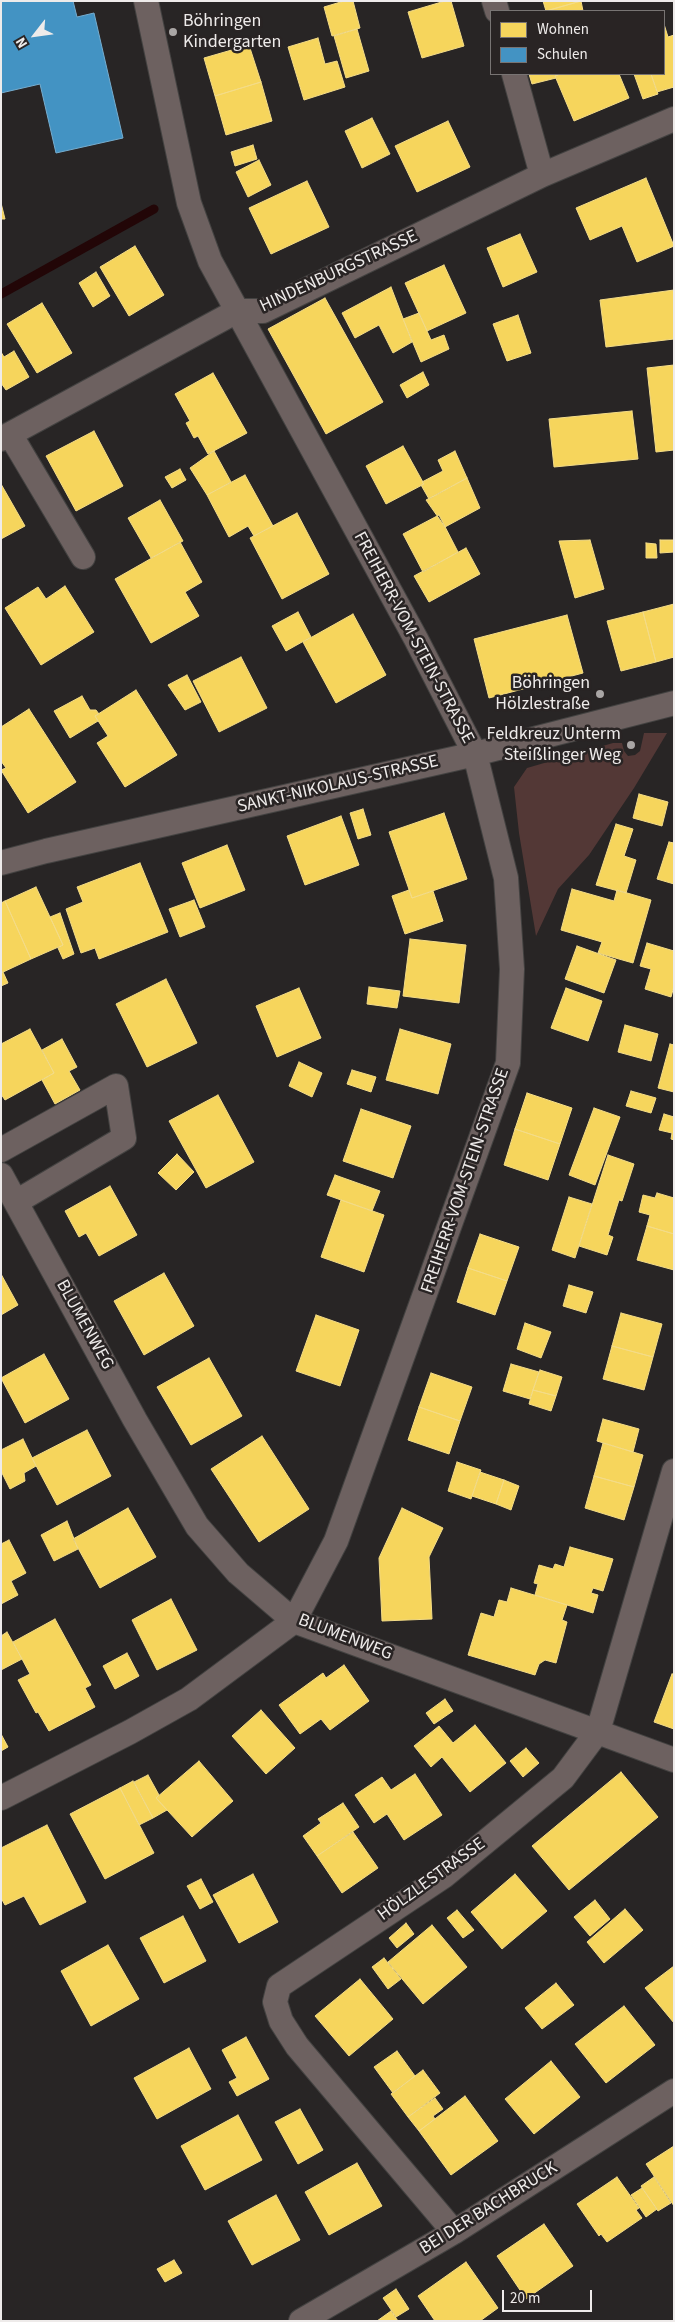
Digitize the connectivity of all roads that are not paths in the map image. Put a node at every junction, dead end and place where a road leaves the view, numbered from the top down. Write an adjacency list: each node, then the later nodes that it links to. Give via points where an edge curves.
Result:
1 (146, 1): 5 (street, FREIHERR-VOM-STEIN-STRASSE, via 189,203 210,261)
2 (514, 75): 4 (street)
3 (674, 119): 4 (street, HINDENBURGSTRASSE)
4 (542, 175): 5 (street, HINDENBURGSTRASSE, via 262,311)
5 (237, 311): 6 (street, HINDENBURGSTRASSE); 9 (street, FREIHERR-VOM-STEIN-STRASSE, via 416,638)
6 (6, 436): 7 (street, HINDENBURGSTRASSE)
7 (83, 557)
8 (674, 703): 9 (street, SANKT-NIKOLAUS-STRASSE)
9 (475, 754): 10 (street, SANKT-NIKOLAUS-STRASSE); 15 (street, FREIHERR-VOM-STEIN-STRASSE, via 506,878 512,969 508,1063 336,1541)
10 (1, 863)
11 (1, 1150): 13 (street, via 116,1086 124,1138)
12 (1, 1176): 13 (street, BLUMENWEG)
13 (16, 1202): 15 (street, BLUMENWEG, via 197,1526 238,1573)
14 (674, 1471): 16 (street, HÖLZLESTRASSE)
15 (294, 1621): 16 (street, BLUMENWEG); 18 (street, FREIHERR-VOM-STEIN-STRASSE, via 189,1699)
16 (598, 1731): 17 (street, BLUMENWEG); 20 (street, HÖLZLESTRASSE, via 564,1778 444,1876 279,1986 275,2002 281,2021 297,2046)
17 (674, 1760)
18 (1, 1798)
19 (674, 2091): 20 (street, BEI DER BACHBRUCK)
20 (454, 2232): 21 (street, BEI DER BACHBRUCK)
21 (301, 2321)

